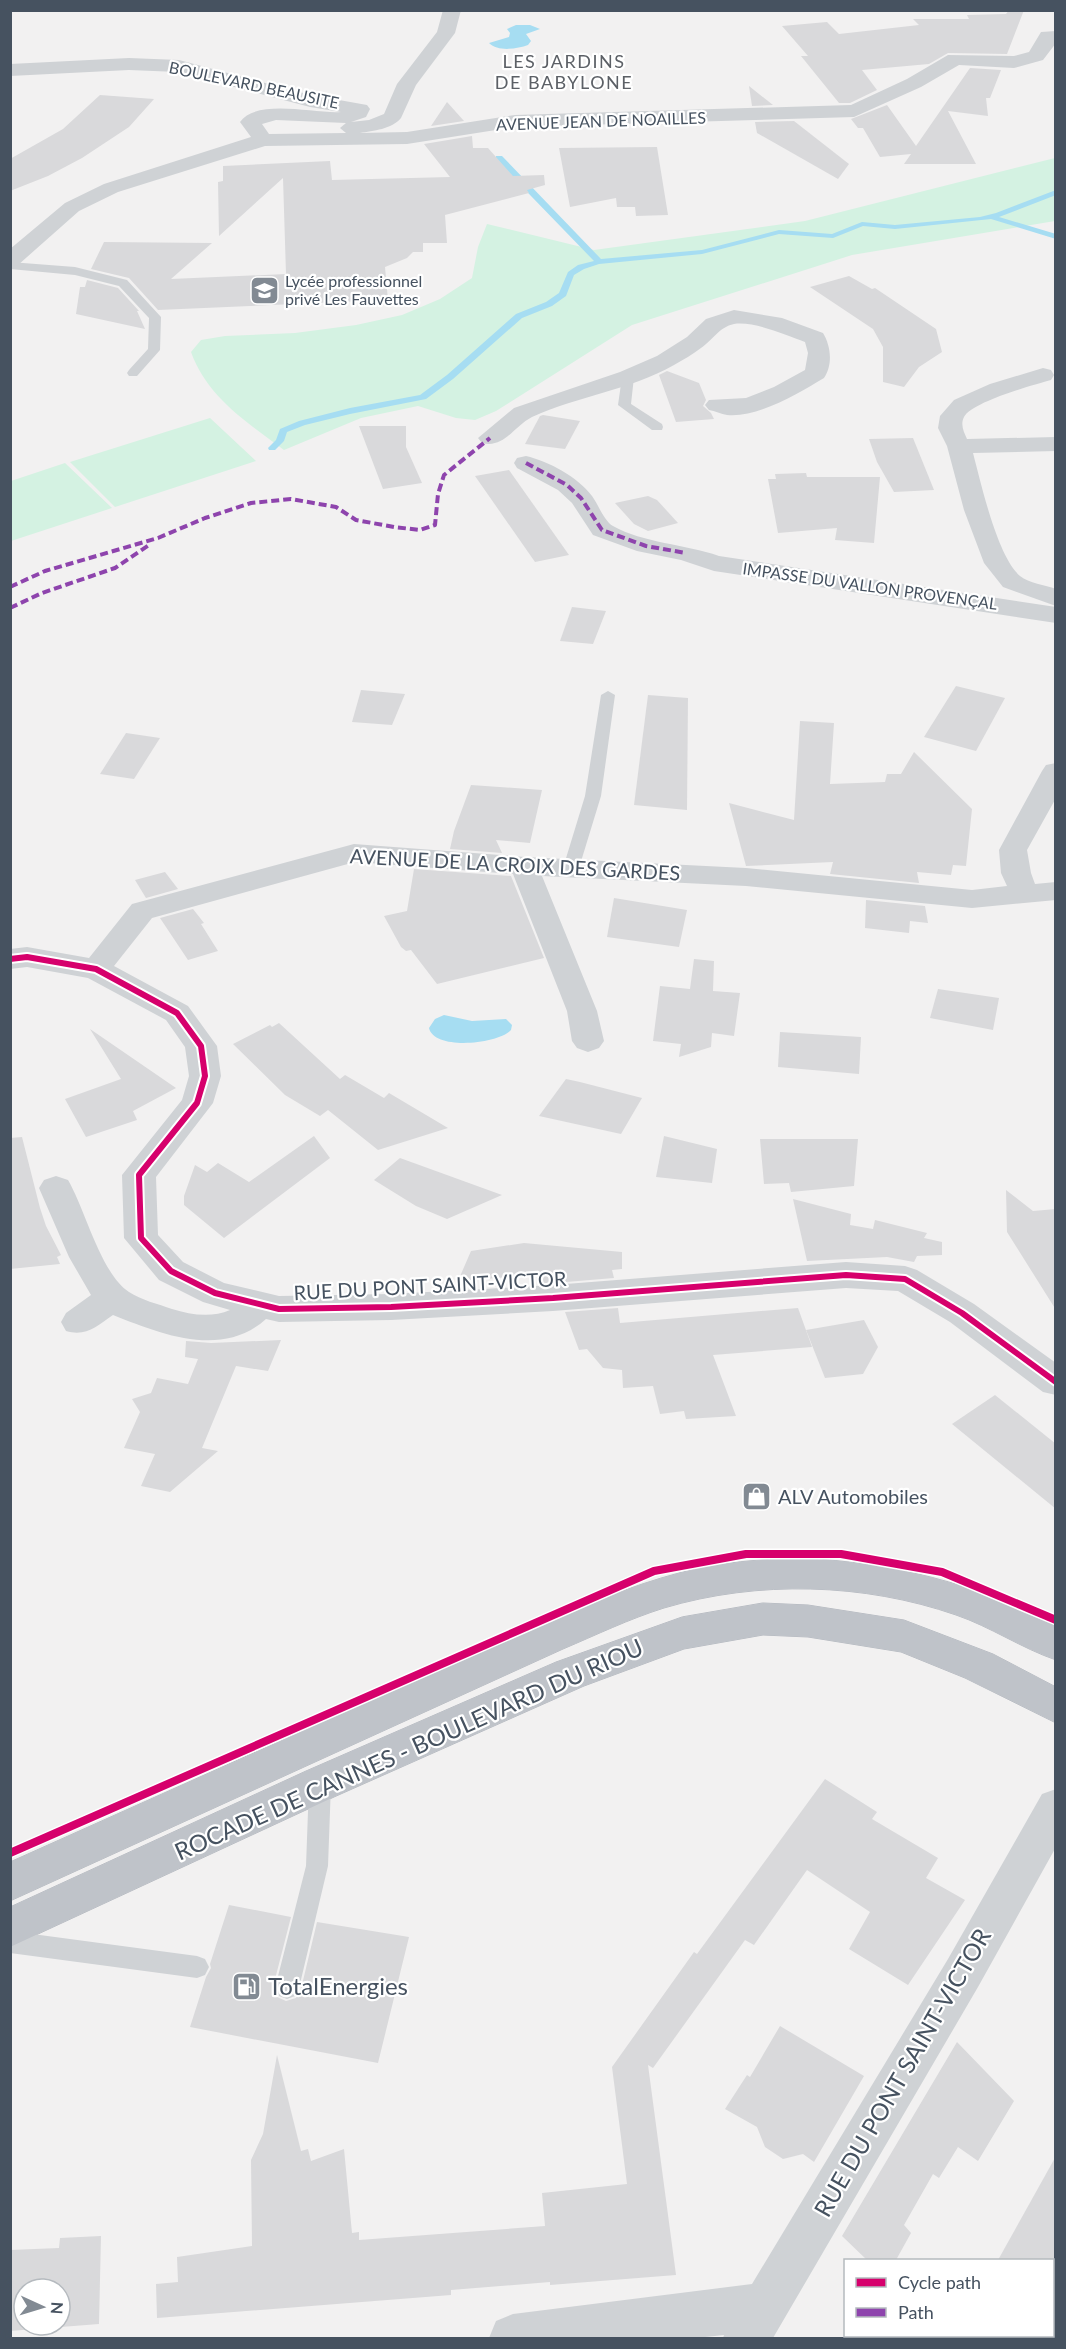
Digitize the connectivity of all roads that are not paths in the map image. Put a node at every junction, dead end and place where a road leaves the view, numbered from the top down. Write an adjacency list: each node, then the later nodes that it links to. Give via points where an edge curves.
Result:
1 (452, 10): 5 (street, via 446,33 407,84 390,118 373,125)
2 (1038, 19): 3 (street, via 1041,35)
3 (1052, 36): 5 (street, AVENUE JEAN DE NOAILLES, via 1036,56 1014,62 955,59 854,111 515,121 407,138)
4 (10, 70): 5 (street, BOULEVARD BEAUSITE, via 129,64 179,66 310,101 360,109 359,113 343,117 257,118 250,122)
5 (263, 140): 6 (street, AVENUE JEAN DE NOAILLES, via 111,189 72,207)
6 (12, 258): 7 (lane, via 123,284 155,317 154,350)
7 (133, 373)
8 (1043, 375): 14 (street, IMPASSE DU VALLON PROVENÇAL, via 998,388 962,405 952,416 950,428)
9 (628, 377): 10 (street, via 665,361 714,324 734,317 774,323 815,338 819,353 816,373 791,390 758,401 733,408); 11 (lane, via 624,405); 12 (street, via 522,412)
10 (717, 405)
11 (657, 427)
12 (490, 438)
13 (1056, 444): 14 (street)
14 (959, 446): 16 (street, IMPASSE DU VALLON PROVENÇAL, via 976,510 997,563 1012,582)
15 (526, 463): 17 (street, IMPASSE DU VALLON PROVENÇAL, via 567,485 581,498 602,530 646,546 714,563)
16 (1056, 598)
17 (1056, 615)
18 (609, 694): 21 (lane, via 593,796)
19 (1056, 771): 23 (street, via 1013,850)
20 (525, 866): 21 (street, AVENUE DE LA CROIX DES GARDES); 25 (street, AVENUE DE LA CROIX DES GARDES, via 354,853 142,910); 26 (street, via 582,1011)
21 (571, 868): 23 (street, AVENUE DE LA CROIX DES GARDES, via 724,876 972,899)
22 (1056, 891): 23 (street, AVENUE DE LA CROIX DES GARDES)
23 (1024, 893)
24 (10, 958): 25 (street, via 27,957)
25 (96, 969): 29 (street, RUE DU PONT SAINT-VICTOR, via 177,1013 201,1046 205,1076 197,1103 139,1175 141,1238 171,1271 215,1293)
26 (588, 1041)
27 (56, 1188): 28 (street, via 86,1257)
28 (111, 1298): 29 (street, via 172,1324 202,1328 240,1321); 30 (street)
29 (258, 1306): 31 (street, RUE DU PONT SAINT-VICTOR, via 391,1307 846,1275 905,1279 962,1313)
30 (78, 1322)
31 (1056, 1382)
32 (1056, 1644): 36 (highway, ROCADE DE CANNES - BOULEVARD DU RIOU, via 961,1600 890,1582 785,1574 682,1588 628,1605 549,1638)
33 (1056, 1706): 34 (highway, ROCADE DE CANNES - BOULEVARD DU RIOU, via 979,1666 904,1636 808,1621 763,1619 682,1633 644,1646 570,1674)
34 (320, 1784): 37 (highway, ROCADE DE CANNES - BOULEVARD DU RIOU); 40 (lane, via 317,1866)
35 (1056, 1807): 41 (street, RUE DU PONT SAINT-VICTOR)
36 (10, 1882)
37 (10, 1928)
38 (10, 1942): 39 (lane)
39 (196, 1967)
40 (287, 1988)
41 (757, 2322): 42 (street)
42 (513, 2338)

